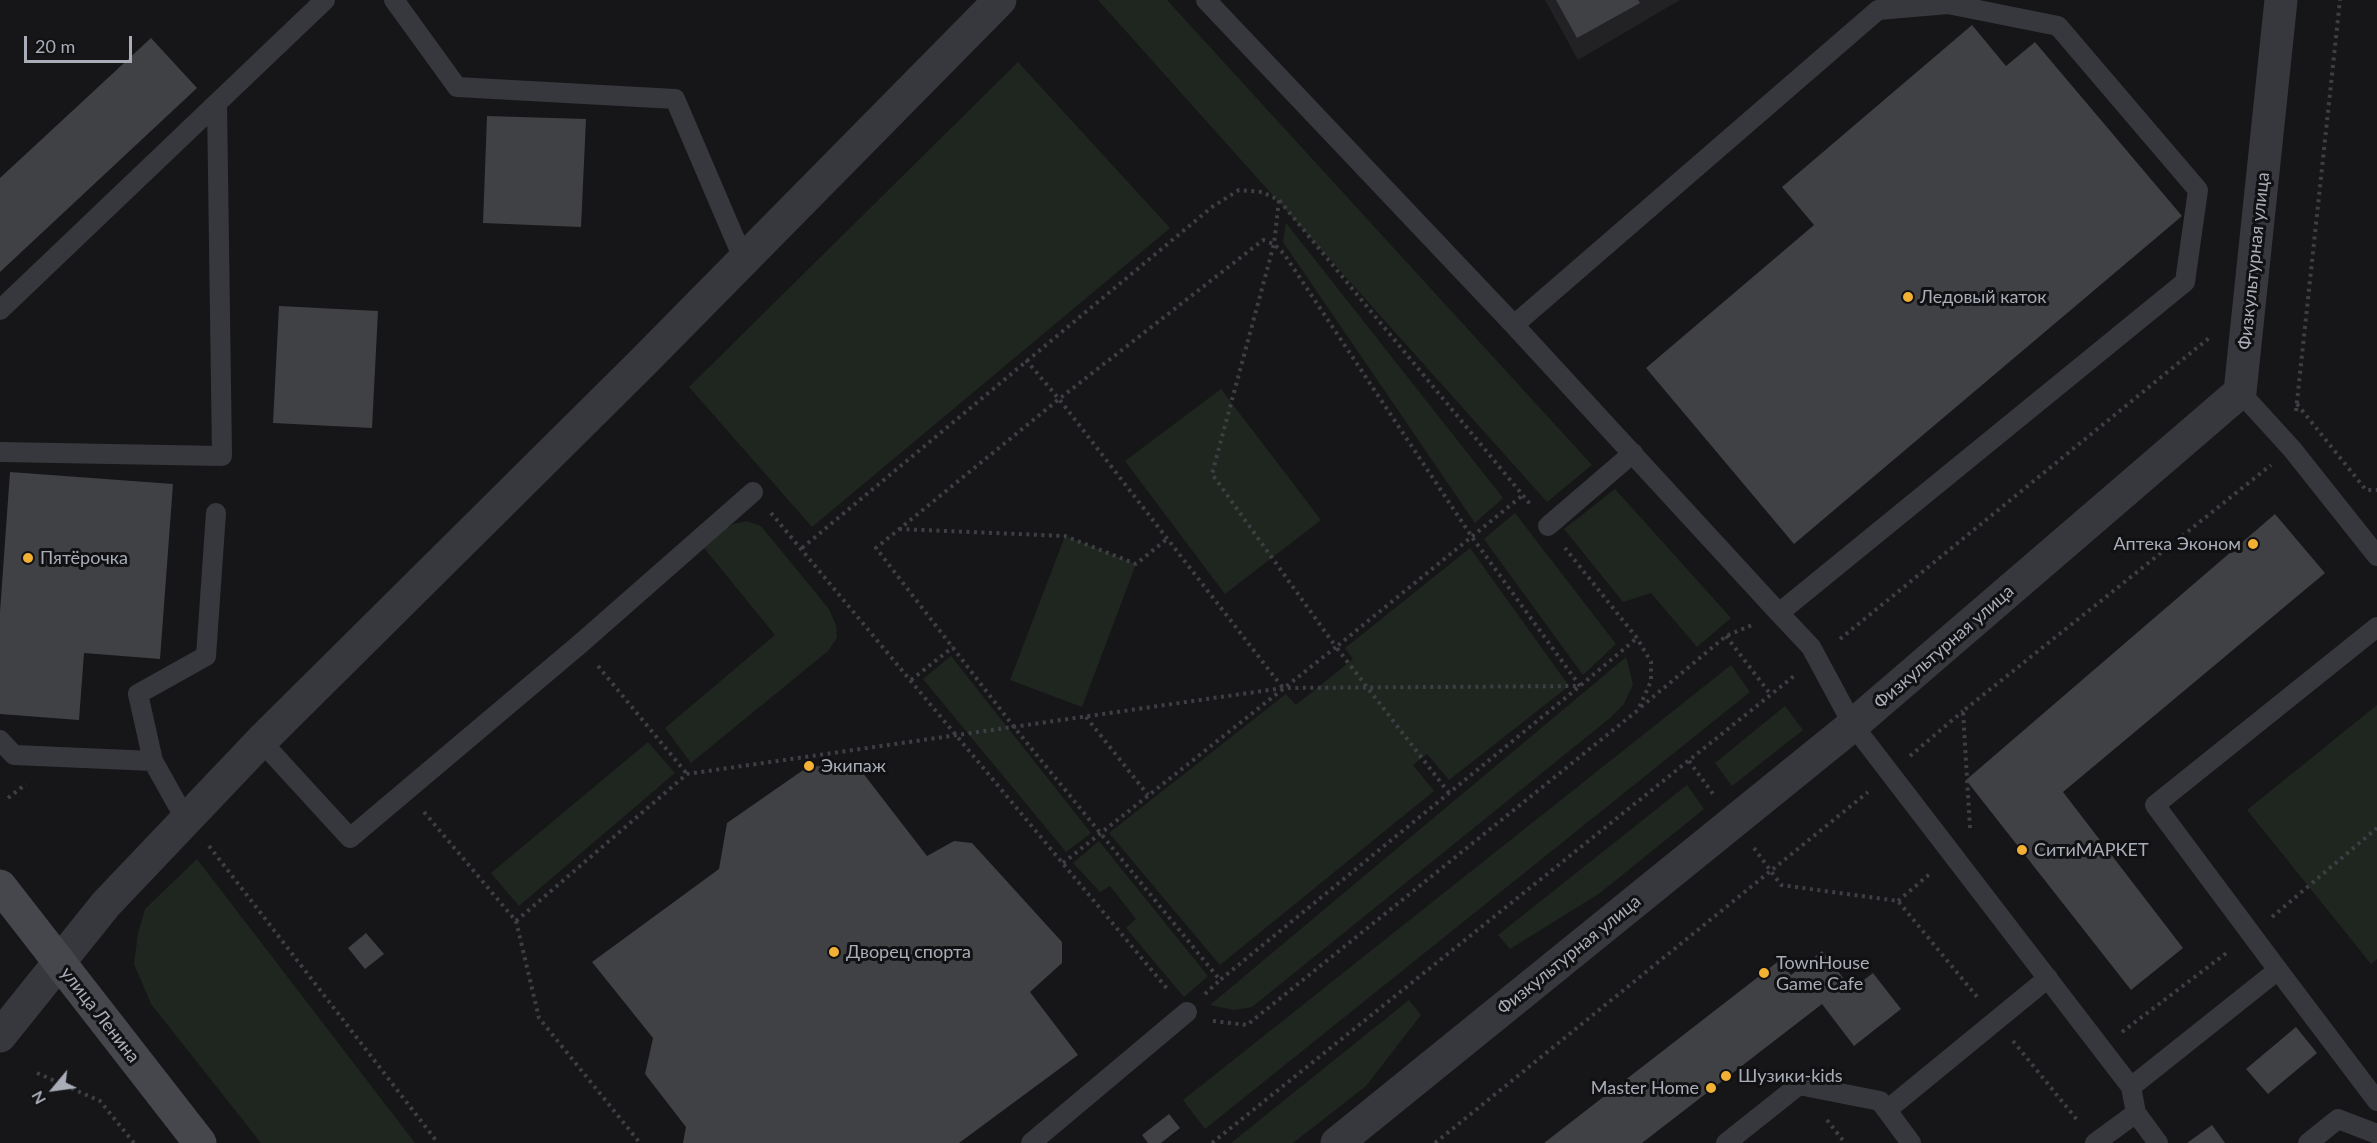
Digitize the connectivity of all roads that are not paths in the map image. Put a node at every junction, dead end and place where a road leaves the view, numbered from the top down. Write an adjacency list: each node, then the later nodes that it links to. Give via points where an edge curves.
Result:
1 (326, 0): 6 (lane)
2 (394, 0): 7 (lane, via 457,87 675,99)
3 (1000, 0): 7 (street)
4 (1206, 0): 9 (lane)
5 (2281, 0): 10 (street, Физкультурная улица)
6 (217, 103): 8 (lane); 11 (lane, via 222,456)
7 (743, 258): 21 (street)
8 (0, 310)
9 (1514, 325): 12 (lane); 17 (lane, via 1878,10 1948,4 2058,26 2198,190 2185,282)
10 (2240, 392): 16 (lane, via 2292,448); 19 (street, Физкультурная улица)
11 (0, 453)
12 (1633, 453): 15 (lane); 17 (lane)
13 (753, 492): 21 (lane, via 350,838)
14 (216, 513): 22 (lane, via 206,656 138,694)
15 (1548, 526)
16 (2377, 556)
17 (1779, 613): 19 (lane, via 1811,647)
18 (2377, 627): 26 (lane, via 2155,805)
19 (1853, 725): 27 (lane); 37 (street, Физкультурная улица)
20 (0, 740): 22 (lane, via 14,755)
21 (261, 741): 23 (street)
22 (153, 761): 23 (lane)
23 (186, 820): 25 (street, via 106,904)
24 (0, 886): 25 (main road, улица Ленина)
25 (59, 961): 29 (street); 35 (main road, улица Ленина)
26 (2278, 970): 30 (lane); 31 (lane)
27 (2048, 978): 30 (lane); 32 (lane)
28 (1186, 1012): 36 (lane)
29 (0, 1036)
30 (2131, 1087): 33 (lane)
31 (2377, 1101)
32 (1887, 1110): 38 (lane, via 1880,1101 1799,1085); 39 (lane)
33 (2136, 1113): 40 (lane); 41 (lane)
34 (2377, 1134): 42 (lane, via 2338,1119)
35 (200, 1143)
36 (1030, 1143)
37 (1337, 1143)
38 (1726, 1143)
39 (1911, 1143)
40 (2096, 1143)
41 (2158, 1143)
42 (2307, 1143)

